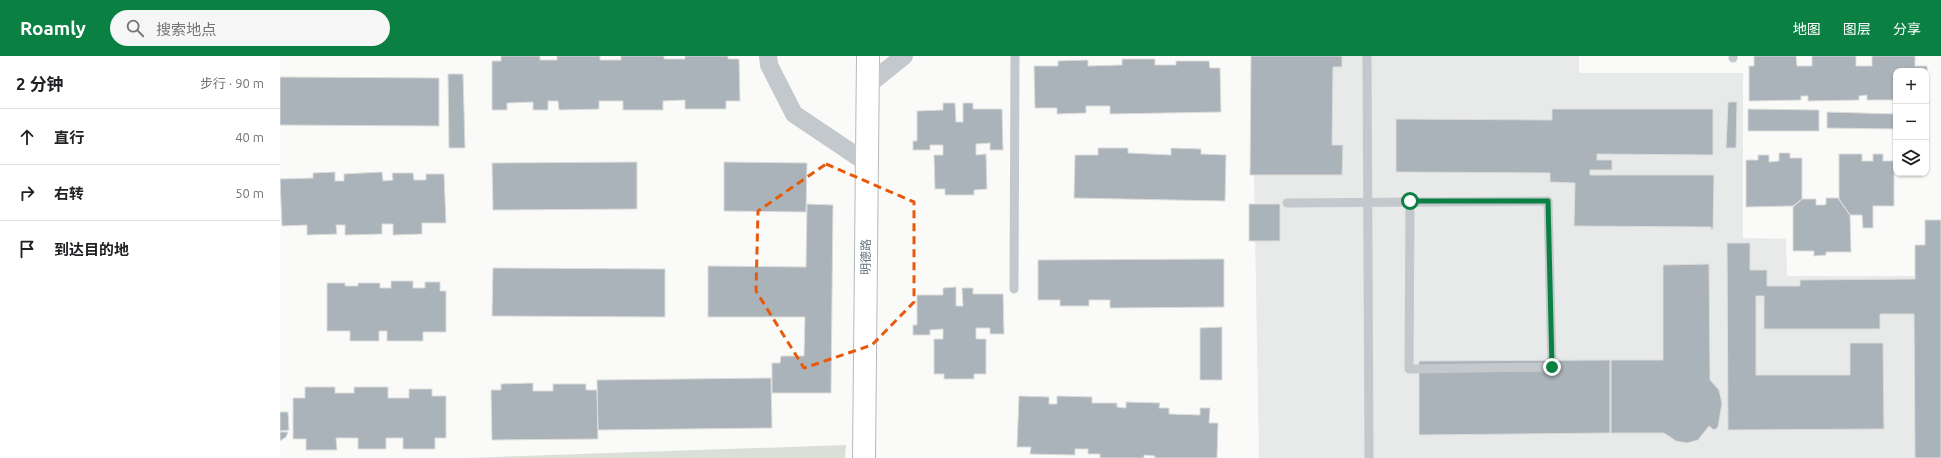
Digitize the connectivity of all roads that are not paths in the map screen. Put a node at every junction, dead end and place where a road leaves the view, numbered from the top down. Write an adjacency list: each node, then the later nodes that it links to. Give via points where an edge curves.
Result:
1 (768, 56): 7 (street, via 769,65 794,114)
2 (868, 56): 6 (street, 明德路)
3 (904, 56): 6 (street)
4 (1015, 56): 11 (lane)
5 (1366, 56): 8 (lane)
6 (868, 84): 7 (street, 明德路)
7 (867, 163): 12 (street, 明德路)
8 (1367, 201): 9 (lane); 10 (lane); 13 (lane)
9 (1410, 201): 9 (lane, via 1548,201 1552,367 1409,368)
10 (1287, 202)
11 (1014, 289)
12 (864, 458)
13 (1369, 458)

